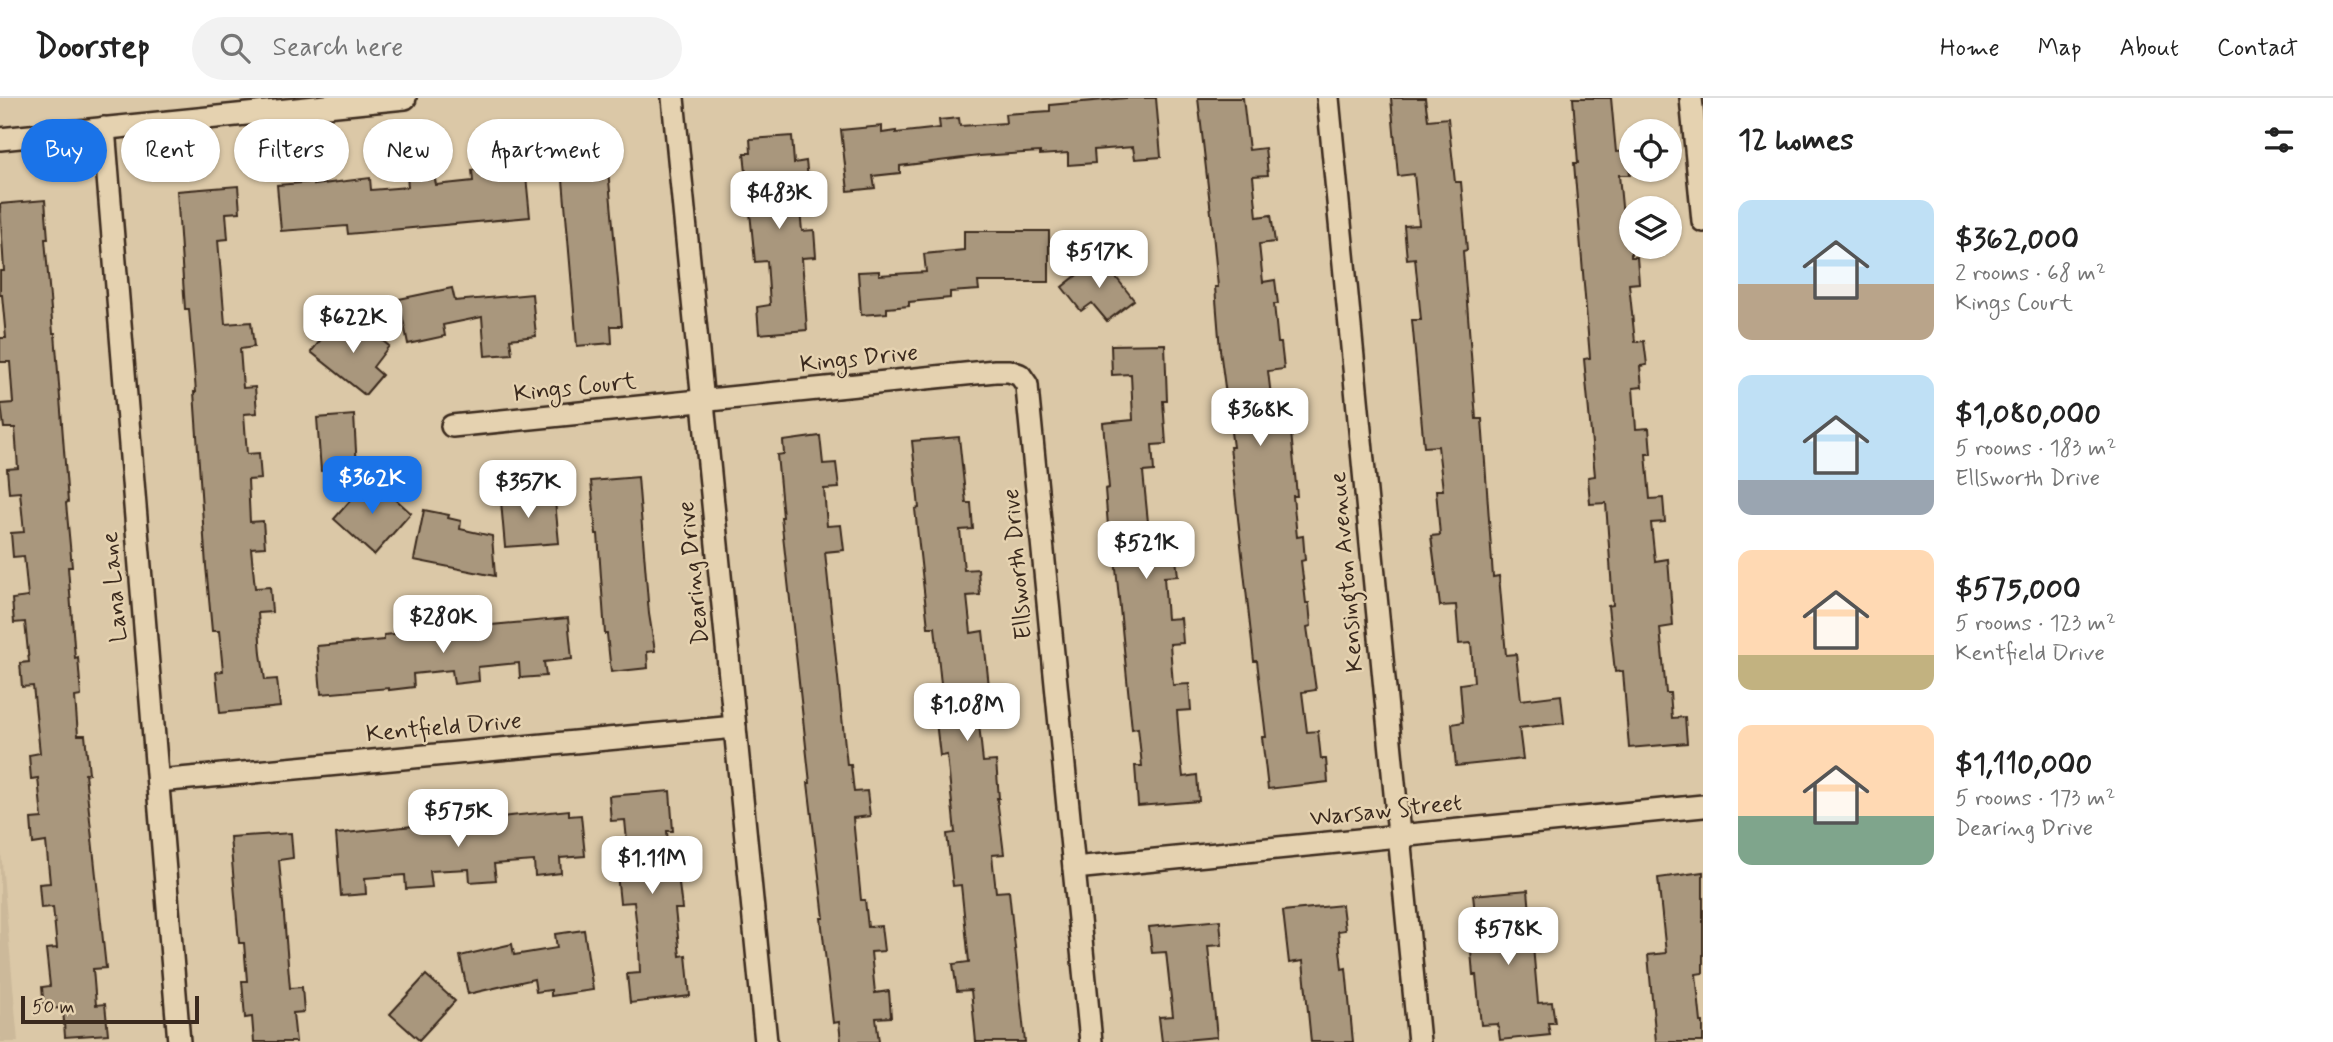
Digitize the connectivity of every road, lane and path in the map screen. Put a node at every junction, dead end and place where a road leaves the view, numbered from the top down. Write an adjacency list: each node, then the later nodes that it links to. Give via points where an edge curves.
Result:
1 (405, 98): 5 (street)
2 (673, 98): 11 (street, Dearing Drive)
3 (1328, 98): 16 (street, Kensington Avenue)
4 (1691, 98): 9 (street)
5 (107, 128)
6 (21, 137): 7 (street)
7 (0, 139)
8 (107, 164): 14 (street, Lana Lane)
9 (1703, 221)
10 (1020, 375): 11 (street, Kings Drive, via 995,371); 17 (street, Ellsworth Drive, via 1027,385)
11 (704, 402): 12 (street, Kings Court); 13 (street, Dearing Drive)
12 (452, 426)
13 (735, 727): 14 (street, Kentfield Drive); 19 (street, Dearing Drive)
14 (158, 781): 18 (street, Lana Lane)
15 (1703, 806): 16 (street, Warsaw Street)
16 (1399, 836): 17 (street, Warsaw Street); 21 (street, Kensington Avenue)
17 (1074, 869): 20 (street, Ellsworth Drive)
18 (179, 1042)
19 (766, 1042)
20 (1091, 1042)
21 (1419, 1042)

